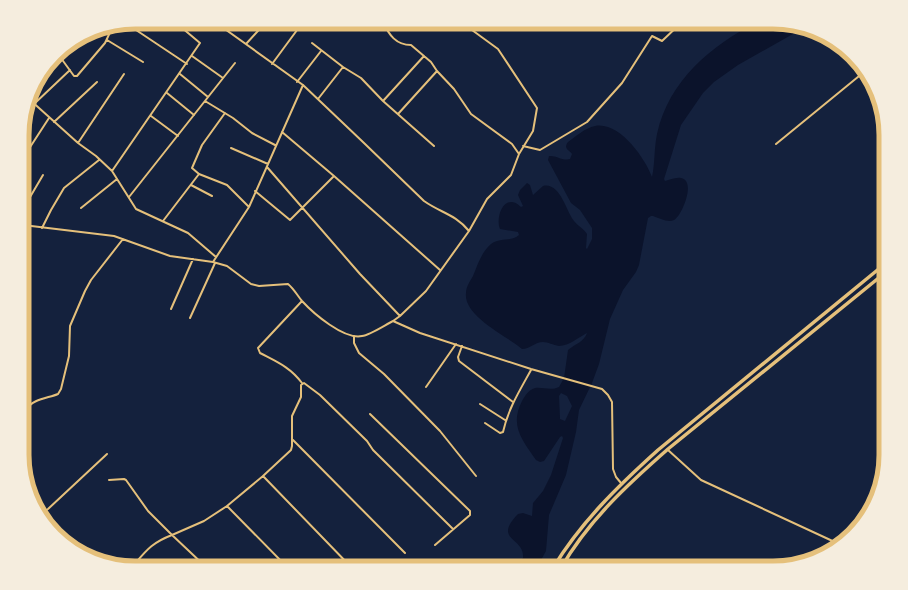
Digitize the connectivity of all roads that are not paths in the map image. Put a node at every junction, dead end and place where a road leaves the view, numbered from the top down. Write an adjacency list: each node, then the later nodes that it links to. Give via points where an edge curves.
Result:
1 (134, 29): 19 (street)
2 (184, 29): 14 (street, via 200,42)
3 (224, 29): 12 (street)
4 (260, 29): 12 (street)
5 (298, 29): 20 (street)
6 (386, 29): 15 (street, via 397,41 403,45 411,45)
7 (471, 29): 49 (street, via 498,49 537,108 533,131)
8 (675, 29): 49 (street, via 662,41 652,36 622,83 587,122 540,150)
9 (110, 32): 10 (street)
10 (107, 40): 17 (street); 22 (street, via 77,76)
11 (312, 42): 13 (street)
12 (246, 44): 20 (street)
13 (322, 51): 21 (street); 29 (street)
14 (192, 56): 19 (street); 27 (street)
15 (424, 56): 23 (street); 35 (street)
16 (61, 59): 22 (street)
17 (143, 62)
18 (235, 63): 27 (street)
19 (186, 64): 25 (street)
20 (272, 64): 29 (street)
21 (343, 67): 33 (street); 35 (street, via 361,78)
22 (70, 70): 36 (street)
23 (437, 72): 38 (street); 52 (street, via 454,89 471,114 512,144)
24 (124, 74): 45 (street)
25 (180, 74): 31 (street); 32 (street)
26 (860, 75): 46 (street)
27 (223, 78): 32 (street)
28 (97, 82): 42 (street)
29 (298, 82): 30 (street)
30 (303, 85): 33 (street); 43 (street)
31 (167, 93): 39 (street); 40 (street)
32 (208, 97): 34 (street)
33 (318, 99): 72 (street, via 424,201 461,222)
34 (205, 101): 37 (street); 39 (street)
35 (383, 101): 38 (street)
36 (34, 104): 41 (street)
37 (225, 114): 47 (street); 57 (street, via 202,145 192,166)
38 (398, 114): 48 (street)
39 (194, 115): 44 (street)
40 (151, 116): 44 (street); 56 (street)
41 (49, 118): 42 (street); 51 (street)
42 (54, 122): 45 (street)
43 (282, 132): 47 (street); 59 (street)
44 (178, 136): 64 (street)
45 (78, 144): 53 (street)
46 (776, 144)
47 (275, 145): 54 (street)
48 (434, 146)
49 (523, 146): 52 (street)
50 (231, 148): 54 (street)
51 (29, 149)
52 (518, 154): 72 (street, via 511,175 487,199)
53 (100, 160): 56 (street); 71 (street, via 64,188)
54 (268, 164): 55 (street)
55 (267, 167): 62 (street); 68 (street)
56 (112, 171): 60 (street)
57 (199, 174): 61 (street); 66 (street, via 227,185)
58 (43, 175): 65 (street)
59 (334, 176): 68 (street); 78 (street)
60 (117, 179): 64 (street); 67 (street)
61 (191, 185): 63 (street); 69 (street)
62 (255, 191): 66 (street); 68 (street, via 288,220)
63 (212, 196)
64 (129, 197): 69 (street, via 136,209)
65 (29, 199)
66 (249, 207): 74 (street)
67 (81, 208)
68 (303, 208): 84 (street)
69 (163, 221): 74 (street, via 188,233)
70 (29, 226): 71 (street)
71 (42, 228): 73 (street)
72 (469, 231): 78 (street)
73 (123, 239): 75 (street, via 170,256); 95 (street, via 84,291 70,326 69,356 61,389 58,394)
74 (216, 257): 76 (street)
75 (193, 259): 76 (street); 83 (street)
76 (214, 262): 82 (street, via 227,266 251,284 288,284); 85 (street)
77 (879, 269): 80 (highway)
78 (440, 270): 84 (street, via 426,291)
79 (879, 278): 81 (highway)
80 (849, 294): 81 (highway); 99 (highway)
81 (853, 299): 100 (highway)
82 (302, 301): 87 (street, via 330,325); 91 (street, via 258,348 260,353 284,365)
83 (171, 308)
84 (400, 316): 86 (street)
85 (190, 318)
86 (393, 321): 87 (street, via 362,336); 88 (street, via 420,333)
87 (354, 336): 108 (street, via 359,353 384,374 440,431)
88 (456, 344): 89 (street); 92 (street)
89 (462, 346): 90 (street); 93 (street, via 459,361)
90 (531, 370): 93 (street); 111 (street, via 594,386 608,395 612,402 613,469)
91 (302, 383): 101 (street, via 301,397 292,416); 114 (street, via 326,401 367,440)
92 (426, 387)
93 (513, 402): 97 (street)
94 (480, 404): 97 (street)
95 (29, 407)
96 (370, 414): 114 (street, via 470,511 470,515)
97 (505, 420): 98 (street, via 502,433)
98 (484, 423)
99 (676, 435): 100 (highway); 102 (highway)
100 (680, 439): 103 (highway)
101 (292, 440): 107 (street, via 291,450); 118 (street)
102 (658, 450): 105 (highway); 106 (highway)
103 (668, 450): 105 (highway); 116 (street, via 701,480)
104 (107, 454): 113 (street)
105 (662, 455): 109 (highway)
106 (630, 475): 109 (highway); 111 (highway)
107 (263, 476): 112 (street); 122 (street)
108 (476, 476)
109 (634, 479): 124 (highway, via 598,516)
110 (109, 480): 115 (street, via 126,480 148,511)
111 (621, 483): 123 (highway, via 577,532)
112 (227, 506): 115 (street, via 210,518); 121 (street)
113 (45, 511)
114 (453, 529): 117 (street)
115 (172, 535): 119 (street, via 148,547); 120 (street)
116 (834, 541)
117 (435, 545)
118 (405, 553)
119 (137, 561)
120 (200, 561)
121 (281, 561)
122 (345, 561)
123 (558, 561)
124 (565, 561)

